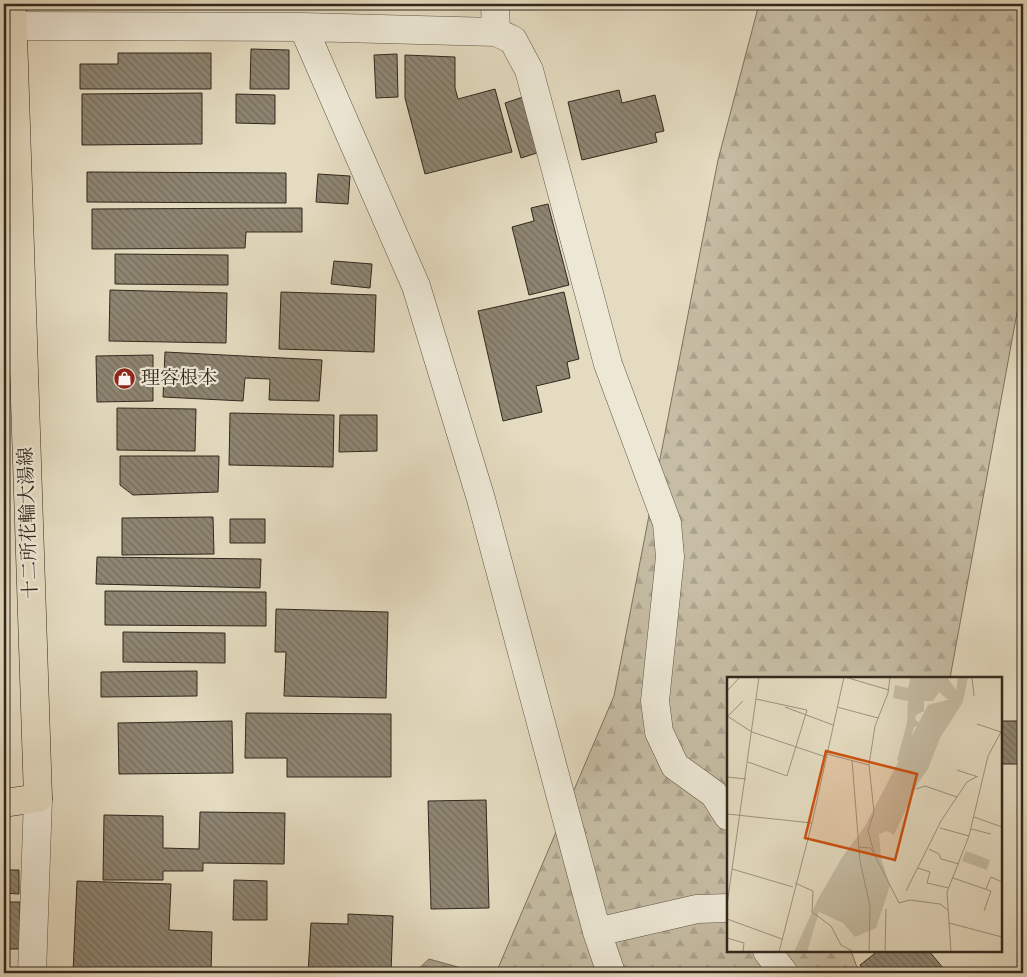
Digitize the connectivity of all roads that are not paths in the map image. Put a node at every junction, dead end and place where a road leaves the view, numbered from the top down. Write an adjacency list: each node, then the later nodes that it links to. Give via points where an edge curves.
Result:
1 (495, 4): 4 (street)
2 (12, 15): 3 (street); 5 (main road, 十二所花輪大湯線)
3 (303, 27): 4 (street); 10 (street, via 416,286 482,499)
4 (496, 32): 8 (street, via 513,40 529,70 608,364 667,523 670,557 655,701 659,732 675,766 714,794)
5 (8, 67): 6 (main road, 十二所花輪大湯線)
6 (38, 798): 7 (main road); 13 (street)
7 (4, 803)
8 (727, 814)
9 (727, 908): 10 (street, via 697,909)
10 (597, 932): 14 (street)
11 (768, 952): 15 (street)
12 (782, 952): 16 (street)
13 (32, 973)
14 (611, 973)
15 (784, 973)
16 (789, 973)

